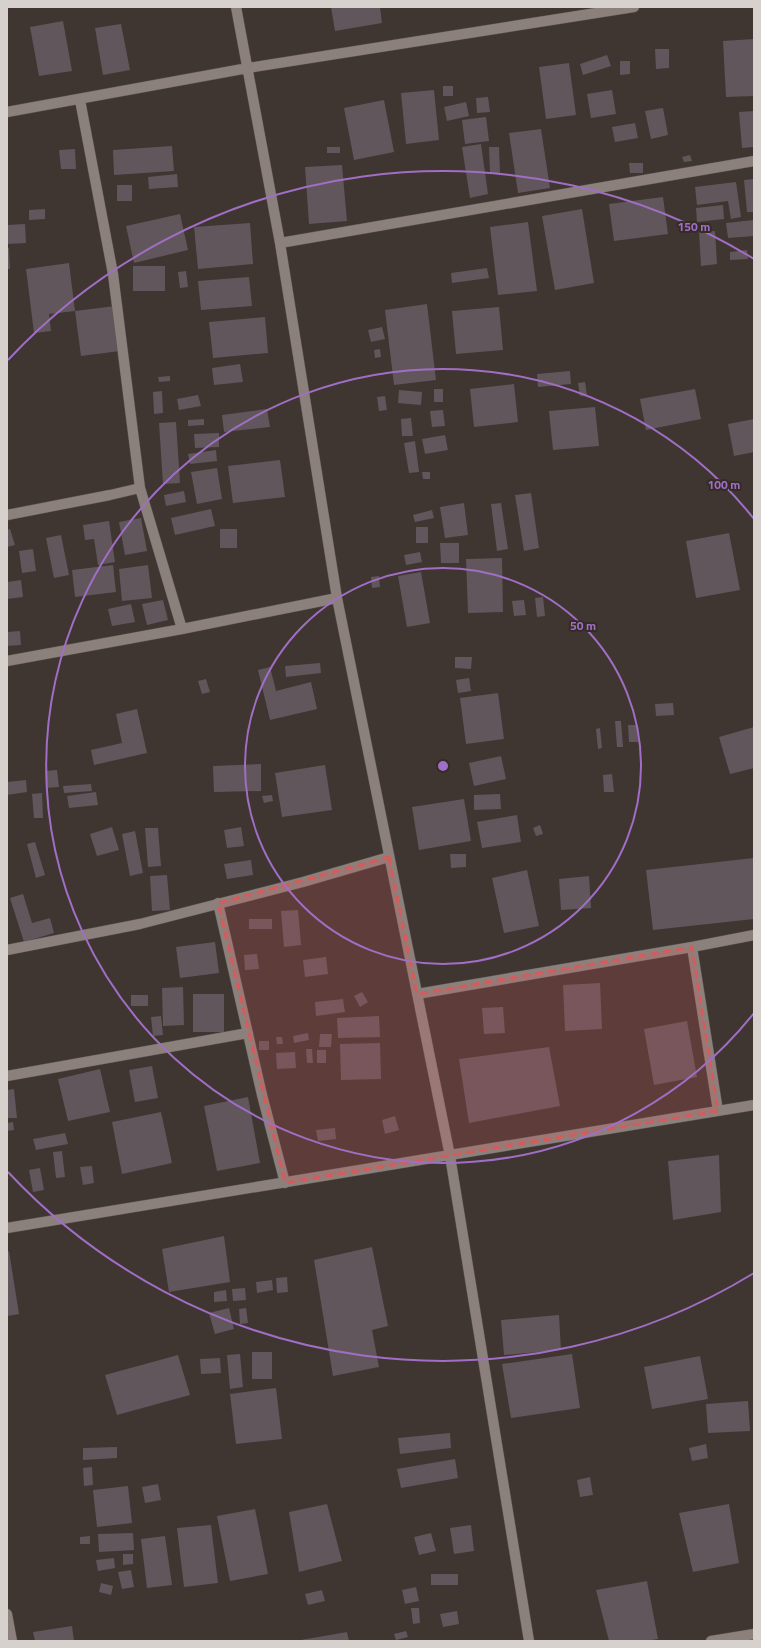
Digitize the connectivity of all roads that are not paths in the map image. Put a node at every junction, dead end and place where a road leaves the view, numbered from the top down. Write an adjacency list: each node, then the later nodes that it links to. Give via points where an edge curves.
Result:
1 (236, 7): 3 (street)
2 (634, 7): 3 (street)
3 (248, 68): 4 (street); 7 (street)
4 (80, 100): 5 (street); 8 (street, via 113,274)
5 (7, 112)
6 (754, 161): 7 (street)
7 (280, 243): 10 (street)
8 (140, 488): 9 (street); 11 (street)
9 (7, 515)
10 (337, 598): 11 (street); 13 (street)
11 (182, 629): 12 (street)
12 (7, 661)
13 (389, 857): 14 (street, via 304,882); 18 (street)
14 (218, 903): 17 (street, via 140,924); 19 (street)
15 (754, 935): 16 (street)
16 (692, 947): 18 (street); 22 (street)
17 (7, 950)
18 (417, 994): 23 (street)
19 (248, 1033): 20 (street); 24 (street)
20 (7, 1076)
21 (754, 1105): 22 (street)
22 (718, 1111): 23 (street)
23 (450, 1156): 24 (street); 29 (street)
24 (285, 1183): 25 (street)
25 (7, 1228)
26 (7, 1614): 28 (street)
27 (754, 1634): 30 (street)
28 (12, 1641)
29 (529, 1641)
30 (711, 1641)

